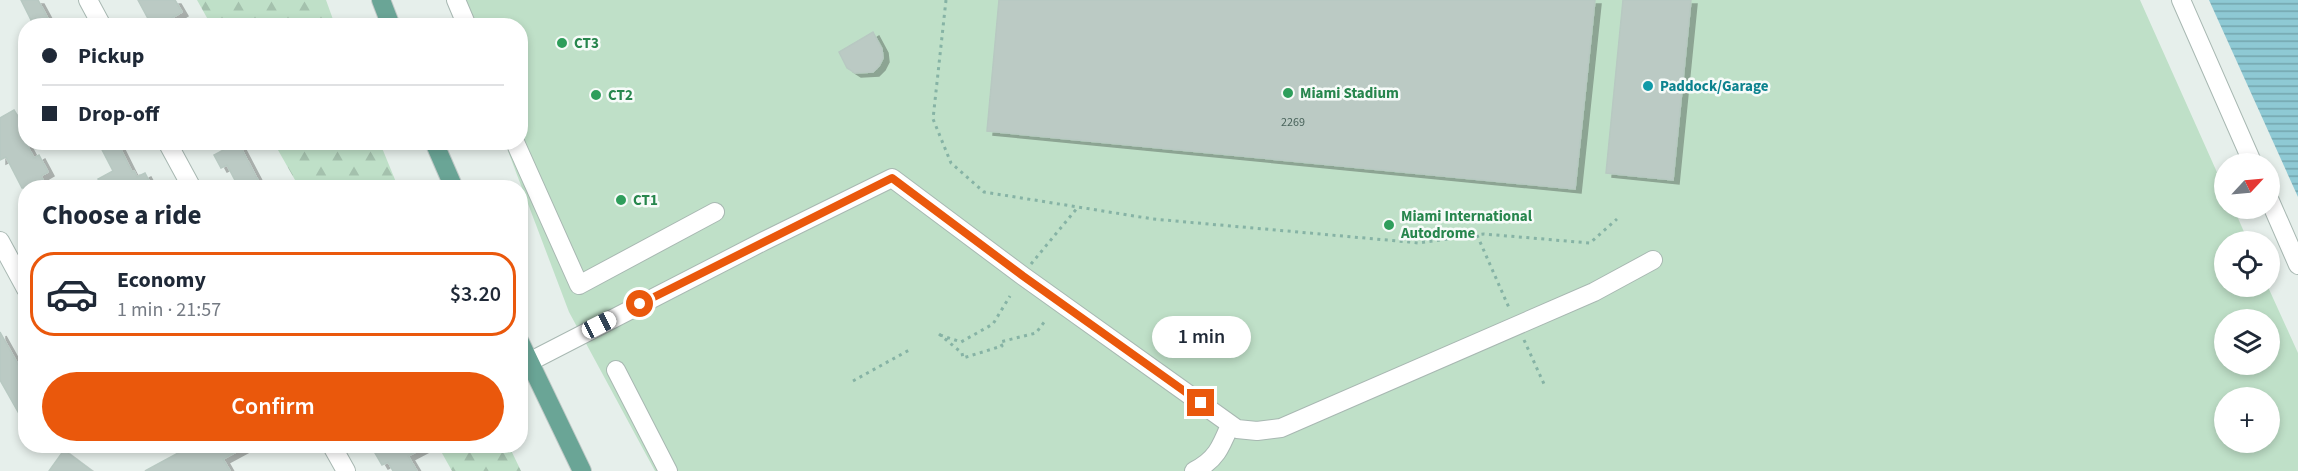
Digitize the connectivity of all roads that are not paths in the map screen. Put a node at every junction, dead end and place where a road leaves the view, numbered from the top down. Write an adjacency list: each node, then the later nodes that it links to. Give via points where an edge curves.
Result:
1 (88, 0): 5 (street)
2 (381, 0): 6 (main road)
3 (456, 0): 7 (street)
4 (2181, 0): 11 (street)
5 (98, 18)
6 (388, 18)
7 (464, 18)
8 (171, 150): 12 (street)
9 (437, 150): 13 (main road)
10 (519, 150): 14 (street, via 579,285)
11 (2248, 153)
12 (188, 180)
13 (451, 180)
14 (715, 212)
15 (2278, 219): 18 (street)
16 (0, 241): 19 (street)
17 (1653, 260): 22 (street, via 1594,292 1281,429 1257,431 1237,429)
18 (2298, 265)
19 (18, 274)
20 (529, 362): 22 (street, via 892,178); 25 (main road)
21 (615, 370): 26 (street)
22 (1230, 424): 27 (street, via 1219,452)
23 (336, 453): 24 (street)
24 (346, 471)
25 (582, 471)
26 (668, 471)
27 (1194, 471)

